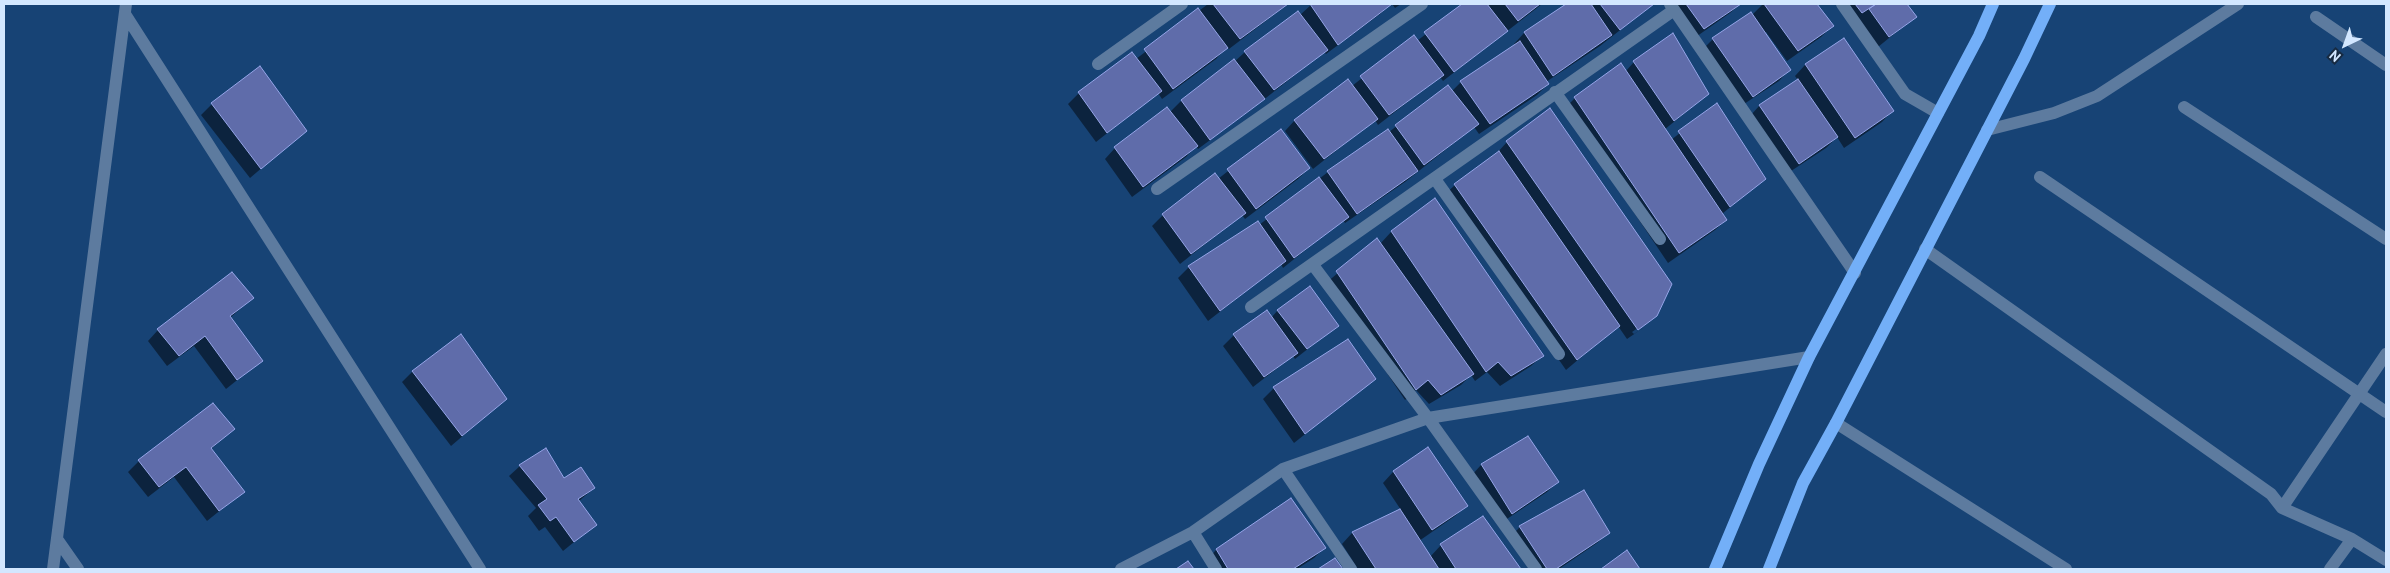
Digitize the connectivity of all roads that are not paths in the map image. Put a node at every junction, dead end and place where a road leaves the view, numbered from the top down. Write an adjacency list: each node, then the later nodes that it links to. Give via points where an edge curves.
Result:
1 (1182, 4): 10 (street)
2 (1422, 4): 18 (street)
3 (1842, 4): 14 (street, via 1905,94)
4 (1993, 4): 14 (main road)
5 (2050, 4): 15 (main road)
6 (2238, 4): 15 (street, via 2097,96 2054,113)
7 (1672, 7): 12 (street); 23 (street)
8 (125, 9): 35 (street); 41 (street)
9 (2316, 17): 11 (street)
10 (1098, 64)
11 (2386, 65)
12 (1555, 92): 17 (street); 19 (street)
13 (2184, 107): 20 (street)
14 (1938, 113): 23 (main road)
15 (1987, 130): 21 (main road)
16 (2040, 177): 28 (street)
17 (1435, 178): 22 (street); 25 (street)
18 (1157, 189)
19 (1660, 239)
20 (2386, 239)
21 (1925, 249): 31 (main road); 33 (street, via 2271,494)
22 (1313, 265): 24 (street); 30 (street)
23 (1855, 273): 27 (main road)
24 (1251, 307)
25 (1559, 354)
26 (2386, 354): 28 (street)
27 (1809, 357): 30 (street); 45 (main road, via 1758,464)
28 (2360, 394): 29 (street); 33 (street)
29 (2386, 412)
30 (1428, 418): 32 (street); 38 (street)
31 (1836, 423): 46 (main road, via 1803,483); 47 (street)
32 (1283, 469): 34 (street); 44 (street)
33 (2282, 508): 36 (street)
34 (1192, 532): 42 (street); 43 (street)
35 (57, 539): 39 (street); 40 (street)
36 (2352, 539): 37 (street); 48 (street)
37 (2386, 560)
38 (1536, 568)
39 (53, 569)
40 (78, 569)
41 (480, 569)
42 (1121, 569)
43 (1216, 569)
44 (1351, 569)
45 (1715, 569)
46 (1769, 569)
47 (2066, 569)
48 (2330, 569)

